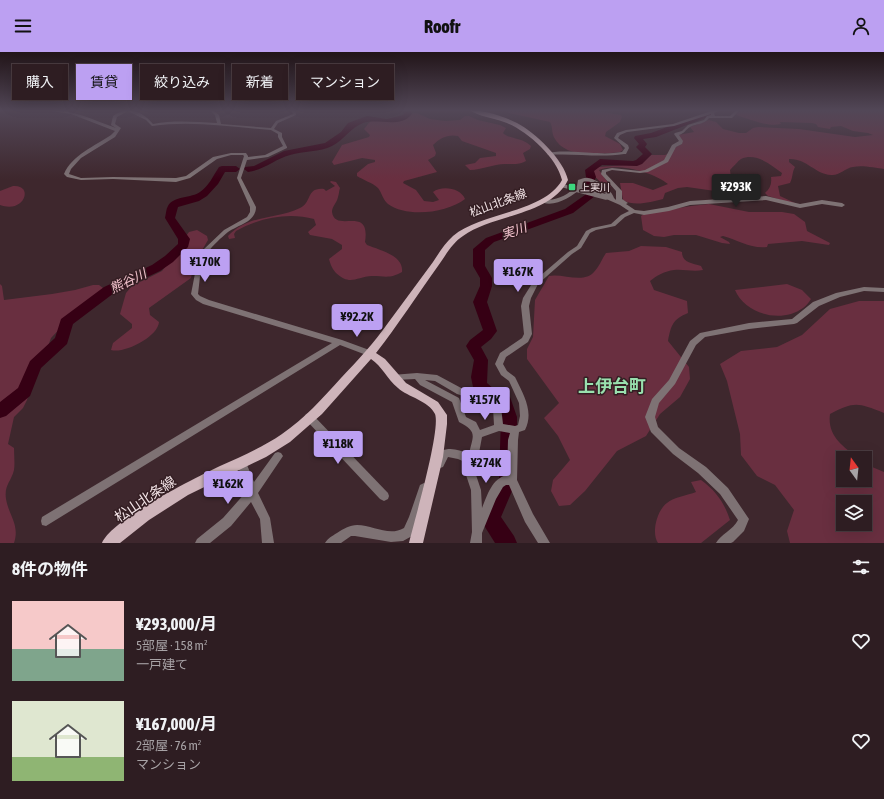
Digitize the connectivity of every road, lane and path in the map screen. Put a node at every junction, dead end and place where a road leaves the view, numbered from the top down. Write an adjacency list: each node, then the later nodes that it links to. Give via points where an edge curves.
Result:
1 (116, 133): 7 (street, via 85,153 71,165 66,174 81,179 176,180 188,177 215,158 244,154)
2 (280, 133): 7 (street, via 285,148 266,156)
3 (526, 133): 6 (main road)
4 (620, 133): 6 (street, via 616,138 626,146 624,153)
5 (680, 133): 12 (street, via 676,134 680,143 674,146 666,160 640,172 612,169 604,171 603,174 619,191 619,200 640,210)
6 (549, 154): 8 (main road, via 562,168 565,178)
7 (246, 159): 14 (street, via 239,178 253,212 249,218 219,237 206,250 201,258 194,294 212,304)
8 (563, 186): 9 (street, bridge); 10 (main road, 松山北条線)
9 (608, 198): 10 (street, via 611,196 592,180 586,179 581,180 580,187 565,197 549,202); 12 (street)
10 (542, 201): 15 (main road, 松山北条線, via 481,223 458,236 449,244)
11 (842, 205): 12 (street, via 822,202 800,206 766,198 690,203 644,213)
12 (636, 211): 19 (street, via 623,216 613,225 588,232 579,247 539,279 527,298 525,306 528,334 520,345 503,355 499,364 504,373 512,379 523,403 525,416 522,427)
13 (884, 290): 37 (street, via 864,289 838,294 816,304 794,321 703,335 693,343 672,382 655,401 650,417 654,429 724,491 744,519 736,534)
14 (339, 342): 15 (street); 29 (street)
15 (368, 353): 17 (main road, via 383,362); 18 (main road, 松山北条線, via 345,381)
16 (417, 376): 17 (street); 19 (street, via 437,378 460,392 491,401 497,407); 20 (street, via 423,383 456,400 462,419 473,425)
17 (395, 377): 24 (main road, via 405,388 430,400 441,416 442,424)
18 (309, 417): 23 (main road, 松山北条線, via 286,437); 28 (street)
19 (507, 428): 20 (street); 25 (street, via 512,452)
20 (478, 435): 22 (street)
21 (278, 456): 27 (street)
22 (472, 460): 24 (street, via 448,453 444,454 440,465); 30 (street, via 471,475 476,490)
23 (242, 463): 27 (street); 31 (main road, 松山北条線, via 184,491 142,516)
24 (435, 463): 26 (main road)
25 (508, 480): 30 (street, via 499,484); 36 (street)
26 (431, 481): 34 (street, via 425,486 408,532 401,538 394,540 358,530 348,532); 35 (main road)
27 (252, 493): 32 (street, via 227,522); 33 (street, via 265,518)
28 (384, 496)
29 (46, 521)
30 (476, 537)
31 (109, 543)
32 (201, 543)
33 (268, 543)
34 (331, 543)
35 (416, 543)
36 (544, 543)
37 (722, 543)

